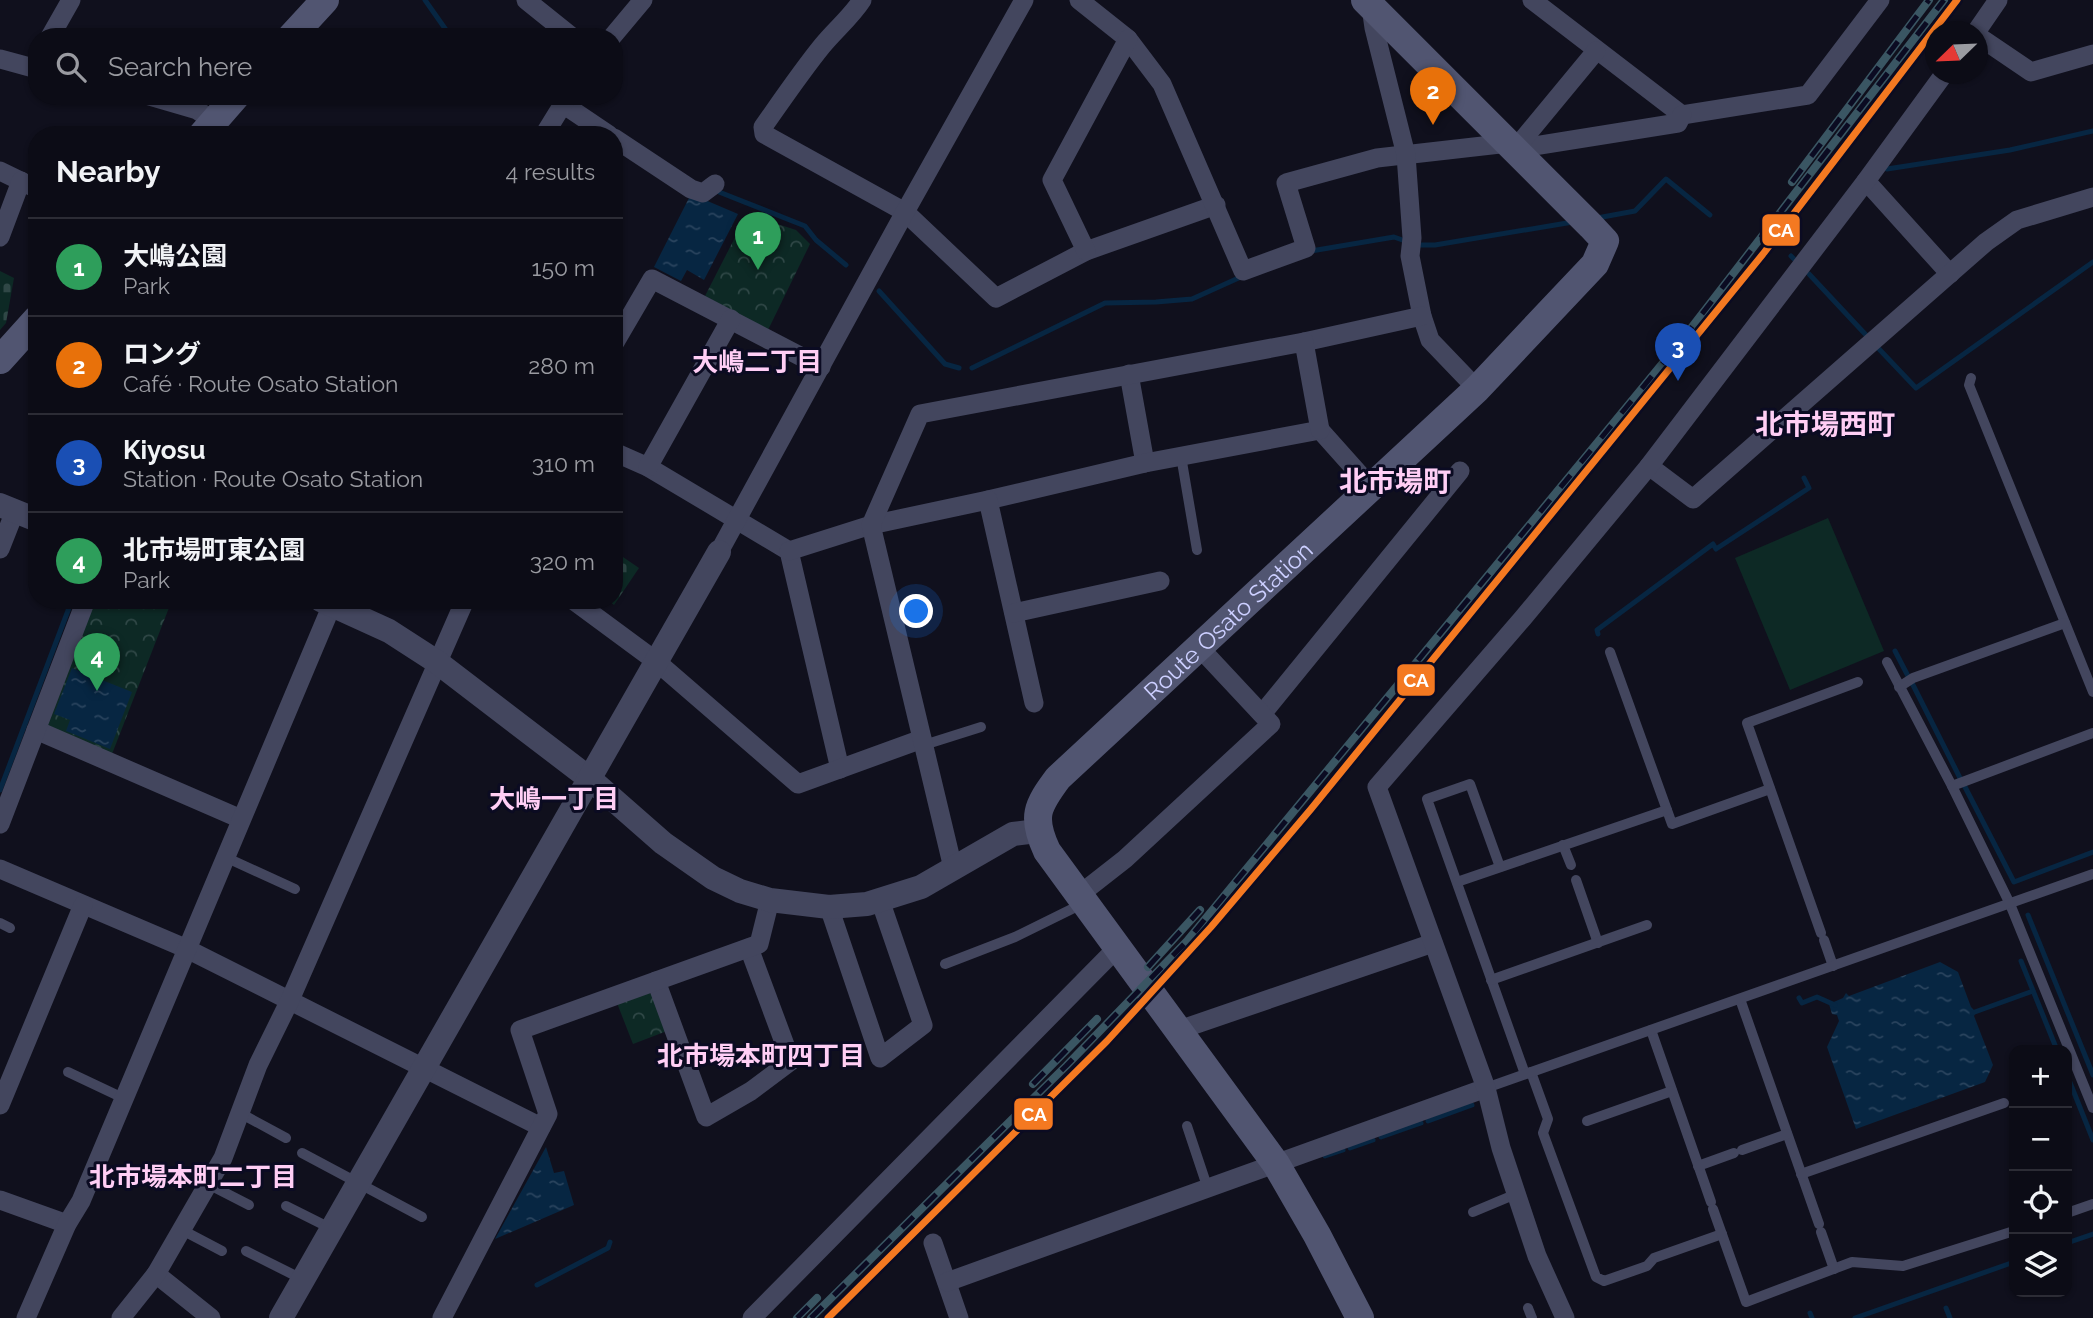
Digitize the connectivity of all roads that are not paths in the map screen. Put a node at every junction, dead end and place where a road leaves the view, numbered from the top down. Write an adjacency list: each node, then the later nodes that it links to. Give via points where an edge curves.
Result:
1 (71, 0): 13 (street)
2 (325, 0): 14 (main road)
3 (527, 0): 15 (street)
4 (643, 0): 16 (street)
5 (862, 0): 43 (street, via 791,87 763,127 764,134)
6 (1024, 0): 43 (street)
7 (1079, 0): 17 (street)
8 (1532, 0): 19 (street)
9 (1880, 0): 28 (street, via 1808,95)
10 (1998, 0): 12 (street)
11 (1368, 3): 34 (main road, Route Osato Station); 35 (street)
12 (1985, 21)
13 (55, 28)
14 (299, 28)
15 (561, 28)
16 (620, 28)
17 (1128, 39): 42 (street, via 1162,84); 45 (street, via 1052,180)
18 (1988, 42): 20 (street, via 2031,72)
19 (1596, 51): 28 (street); 34 (street)
20 (2093, 54)
21 (0, 59): 22 (street)
22 (28, 64)
23 (1937, 84): 37 (street)
24 (179, 105): 29 (street, via 197,110)
25 (228, 105): 30 (main road)
26 (562, 105): 31 (street)
27 (571, 105): 32 (street)
28 (1682, 116): 34 (street, via 1678,123)
29 (207, 126)
30 (210, 126)
31 (549, 126)
32 (598, 126)
33 (623, 144): 40 (street, via 691,189 703,193)
34 (1512, 146): 35 (street); 56 (main road, Route Osato Station, via 1605,241 1595,264)
35 (1406, 155): 42 (street, via 1377,158 1286,183 1306,248 1243,271); 47 (street, via 1411,246)
36 (0, 171): 38 (street)
37 (1866, 181): 46 (street); 61 (street)
38 (28, 185)
39 (28, 187): 44 (street)
40 (712, 187)
41 (2093, 197): 46 (street, via 2017,220)
42 (1216, 205): 45 (street)
43 (905, 212): 45 (street, via 996,298); 53 (street)
44 (0, 237)
45 (1086, 251)
46 (1950, 274): 61 (street, via 1693,499)
47 (1422, 316): 51 (street); 56 (street, via 1430,340)
48 (731, 319): 50 (street, via 652,279); 53 (street); 62 (street)
49 (28, 328): 52 (main road)
50 (623, 329)
51 (1304, 342): 54 (street); 57 (street)
52 (1, 356)
53 (821, 367): 67 (street)
54 (1129, 374): 60 (street); 68 (street, via 920,414)
55 (1971, 378): 80 (lane, via 1969,385)
56 (1477, 389): 64 (main road, Route Osato Station)
57 (1320, 430): 59 (street); 64 (street)
58 (623, 456): 62 (street)
59 (1181, 456): 60 (street); 70 (lane)
60 (1145, 463): 65 (street)
61 (1649, 466): 120 (street, via 1377,787)
62 (648, 467): 67 (street)
63 (1460, 471): 90 (street)
64 (1370, 486): 81 (main road, Route Osato Station)
65 (988, 500): 68 (street); 79 (street)
66 (17, 512): 69 (street)
67 (738, 519): 71 (street); 72 (street)
68 (872, 525): 71 (street); 94 (street)
69 (0, 549)
70 (1197, 550)
71 (789, 551): 95 (street)
72 (719, 552): 84 (street)
73 (1160, 581): 79 (street)
74 (83, 609): 92 (street)
75 (326, 609): 100 (street)
76 (345, 609): 83 (street)
77 (461, 609): 83 (street)
78 (585, 609): 84 (street)
79 (1014, 613): 89 (street)
80 (2065, 623): 87 (lane); 88 (lane)
81 (1199, 647): 90 (street); 102 (main road, Route Osato Station, via 1058,778 1038,811)
82 (1610, 652): 99 (lane)
83 (437, 662): 96 (street); 130 (street)
84 (657, 662): 95 (street, via 798,784); 96 (street)
85 (1887, 662): 87 (lane)
86 (1858, 682): 98 (lane, via 1747,723)
87 (1899, 687): 97 (lane)
88 (2093, 692)
89 (1034, 703)
90 (1262, 714): 113 (street, via 1271,724)
91 (981, 727): 94 (lane)
92 (36, 730): 100 (street); 101 (street)
93 (2093, 733): 97 (lane)
94 (923, 742): 95 (street); 108 (street)
95 (840, 769)
96 (590, 779): 114 (street, via 663,843 713,878); 133 (street)
97 (1952, 786): 116 (lane)
98 (1770, 789): 99 (lane, via 1672,824); 126 (lane)
99 (1667, 810): 103 (lane)
100 (241, 819): 104 (street)
101 (0, 824)
102 (1038, 831): 108 (street, via 1013,834); 113 (main road)
103 (1563, 845): 105 (lane); 106 (lane)
104 (224, 857): 112 (lane); 122 (street)
105 (1571, 865)
106 (1500, 867): 111 (lane); 111 (lane, via 1470,784 1427,799)
107 (0, 869): 117 (street)
108 (953, 869): 115 (street, via 921,887)
109 (2093, 874): 116 (lane)
110 (1576, 880): 121 (lane)
111 (1457, 882): 127 (lane)
112 (295, 889)
113 (1082, 899): 124 (main road); 125 (lane, via 1015,937)
114 (770, 900): 118 (street); 123 (street, via 760,944)
115 (880, 900): 118 (street); 118 (street, via 923,1025 880,1058)
116 (2010, 904): 126 (lane); 141 (lane)
117 (83, 905): 122 (street); 140 (street)
118 (829, 907)
119 (1647, 925): 121 (lane)
120 (1433, 943): 131 (street); 136 (street)
121 (1598, 943): 127 (lane)
122 (186, 948): 130 (street); 138 (street)
123 (748, 948): 128 (street); 128 (street, via 791,1061 706,1117)
124 (1117, 948): 131 (main road); 180 (street)
125 (945, 964)
126 (1833, 966): 129 (lane)
127 (1492, 980): 135 (lane)
128 (656, 981): 145 (street, via 520,1030 548,1114)
129 (1740, 999): 132 (lane); 146 (lane)
130 (289, 1000): 133 (street); 142 (street)
131 (1179, 1030): 149 (main road)
132 (1651, 1030): 135 (lane); 137 (lane)
133 (424, 1068): 145 (street); 152 (street)
134 (68, 1072): 138 (lane)
135 (1528, 1073): 136 (lane); 167 (lane, via 1548,1119 1543,1133 1596,1277 1604,1281)
136 (1486, 1088): 149 (street); 155 (street)
137 (1672, 1091): 143 (lane); 150 (lane)
138 (123, 1098): 163 (street)
139 (2004, 1103): 151 (lane)
140 (0, 1105)
141 (2093, 1108)
142 (240, 1113): 147 (lane); 153 (street)
143 (1587, 1121)
144 (1186, 1126): 154 (lane)
145 (541, 1128): 175 (street)
146 (1787, 1134): 150 (lane); 151 (lane)
147 (286, 1138)
148 (302, 1153): 152 (lane)
149 (1276, 1164): 154 (street); 182 (main road)
150 (1698, 1166): 167 (lane)
151 (1801, 1174): 171 (lane)
152 (358, 1183): 162 (lane); 164 (street)
153 (208, 1184): 158 (lane); 165 (street)
154 (1208, 1189): 174 (street)
155 (1516, 1194): 161 (lane); 183 (street)
156 (0, 1200): 163 (street)
157 (2093, 1204): 160 (lane)
158 (249, 1205)
159 (286, 1206): 164 (lane)
160 (2072, 1211)
161 (1473, 1212)
162 (422, 1217)
163 (67, 1224): 176 (street)
164 (332, 1229): 173 (street)
165 (182, 1230): 169 (lane); 172 (street)
166 (2009, 1233): 171 (lane, via 1903,1266 1852,1262)
167 (1722, 1234): 171 (lane, via 1746,1302)
168 (933, 1243): 174 (street)
169 (222, 1251)
170 (246, 1251): 173 (lane)
171 (1834, 1269)
172 (156, 1274): 177 (street); 178 (street)
173 (303, 1280): 179 (street)
174 (947, 1282): 181 (street)
175 (445, 1316)
176 (26, 1318)
177 (121, 1318)
178 (212, 1318)
179 (281, 1318)
180 (752, 1318)
181 (959, 1318)
182 (1360, 1318)
183 (1565, 1318)

